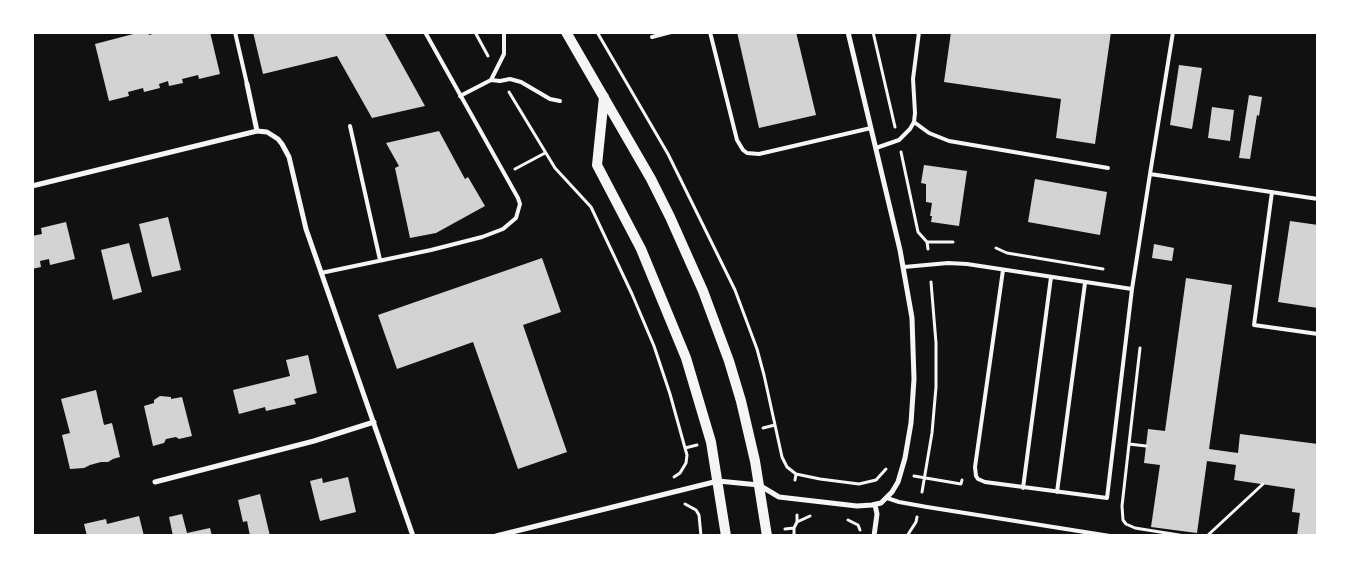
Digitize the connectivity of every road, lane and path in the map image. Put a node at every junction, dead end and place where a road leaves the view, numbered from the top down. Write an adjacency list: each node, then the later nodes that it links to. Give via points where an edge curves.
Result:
1 (235, 32): 15 (lane)
2 (425, 32): 17 (lane)
3 (475, 32): 13 (path)
4 (504, 32): 14 (lane, via 504,54)
5 (566, 32): 18 (main road)
6 (597, 32): 47 (path, via 668,154 731,282 757,349)
7 (671, 32): 12 (lane)
8 (710, 32): 22 (lane, via 737,140 747,153 759,154)
9 (848, 32): 22 (street)
10 (919, 32): 20 (lane, via 913,78)
11 (1173, 32): 28 (lane)
12 (652, 37)
13 (489, 59)
14 (491, 80): 17 (lane); 19 (lane, via 515,80 550,99)
15 (247, 84): 23 (street)
16 (504, 87): 25 (path)
17 (460, 96): 35 (lane, via 518,198 520,204 516,218 493,234)
18 (604, 97): 60 (main road, via 598,165 636,240 686,358 707,426); 63 (main road, via 651,179 709,306 741,401)
19 (560, 100)
20 (914, 122): 24 (lane, via 899,140); 26 (lane, via 928,133 949,141)
21 (350, 126): 35 (lane)
22 (871, 128): 24 (street)
23 (258, 132): 29 (street); 39 (street, via 272,134 286,150)
24 (876, 148): 36 (street)
25 (546, 153): 27 (path); 52 (path, via 555,168 591,207 614,254 657,354)
26 (1108, 168)
27 (514, 170)
28 (1150, 174): 30 (lane); 43 (lane)
29 (32, 186)
30 (1272, 192): 31 (lane); 44 (lane, via 1254,325)
31 (1318, 199)
32 (927, 242): 33 (path)
33 (954, 242)
34 (996, 248): 37 (path, via 1007,253)
35 (380, 260): 39 (lane)
36 (904, 267): 38 (lane, via 948,263); 67 (street, via 914,339 913,403 905,458 896,485)
37 (1103, 269)
38 (1003, 270): 40 (lane); 64 (lane, via 975,471 982,482)
39 (321, 273): 46 (street)
40 (1051, 277): 42 (lane); 64 (lane)
41 (931, 282): 56 (path, via 937,368 935,409)
42 (1084, 283): 43 (lane); 66 (lane)
43 (1132, 289): 66 (lane, via 1107,498)
44 (1318, 334)
45 (1141, 341): 49 (path)
46 (374, 422): 61 (street); 77 (street)
47 (775, 425): 48 (path); 54 (path, via 782,457)
48 (760, 429)
49 (1129, 444): 51 (path); 87 (path, via 1123,520 1135,528)
50 (699, 445): 52 (path)
51 (1146, 446)
52 (685, 448): 57 (path, via 684,468)
53 (889, 470): 54 (path, via 886,469 876,480 859,484)
54 (796, 474): 58 (path)
55 (911, 476): 56 (path)
56 (923, 478): 59 (path, via 961,484); 65 (path)
57 (668, 479)
58 (795, 480)
59 (962, 480)
60 (718, 481): 63 (street); 78 (street); 80 (main road)
61 (155, 482)
62 (1262, 484): 88 (path)
63 (759, 485): 69 (street, via 779,497 856,506); 81 (main road)
64 (1023, 488): 66 (lane)
65 (922, 492)
66 (1057, 492)
67 (887, 498): 69 (street); 86 (lane)
68 (681, 504): 79 (path, via 690,506 699,515)
69 (875, 504): 84 (street, via 878,514)
70 (796, 515): 74 (path)
71 (814, 515): 74 (path, via 805,516)
72 (917, 517): 85 (path)
73 (844, 520): 83 (path, via 858,525)
74 (797, 522): 76 (path)
75 (785, 528): 76 (path)
76 (794, 528): 82 (path)
77 (414, 536)
78 (496, 536)
79 (701, 536)
80 (726, 536)
81 (767, 536)
82 (794, 536)
83 (861, 536)
84 (874, 536)
85 (906, 536)
86 (1110, 536)
87 (1185, 536)
88 (1207, 536)

